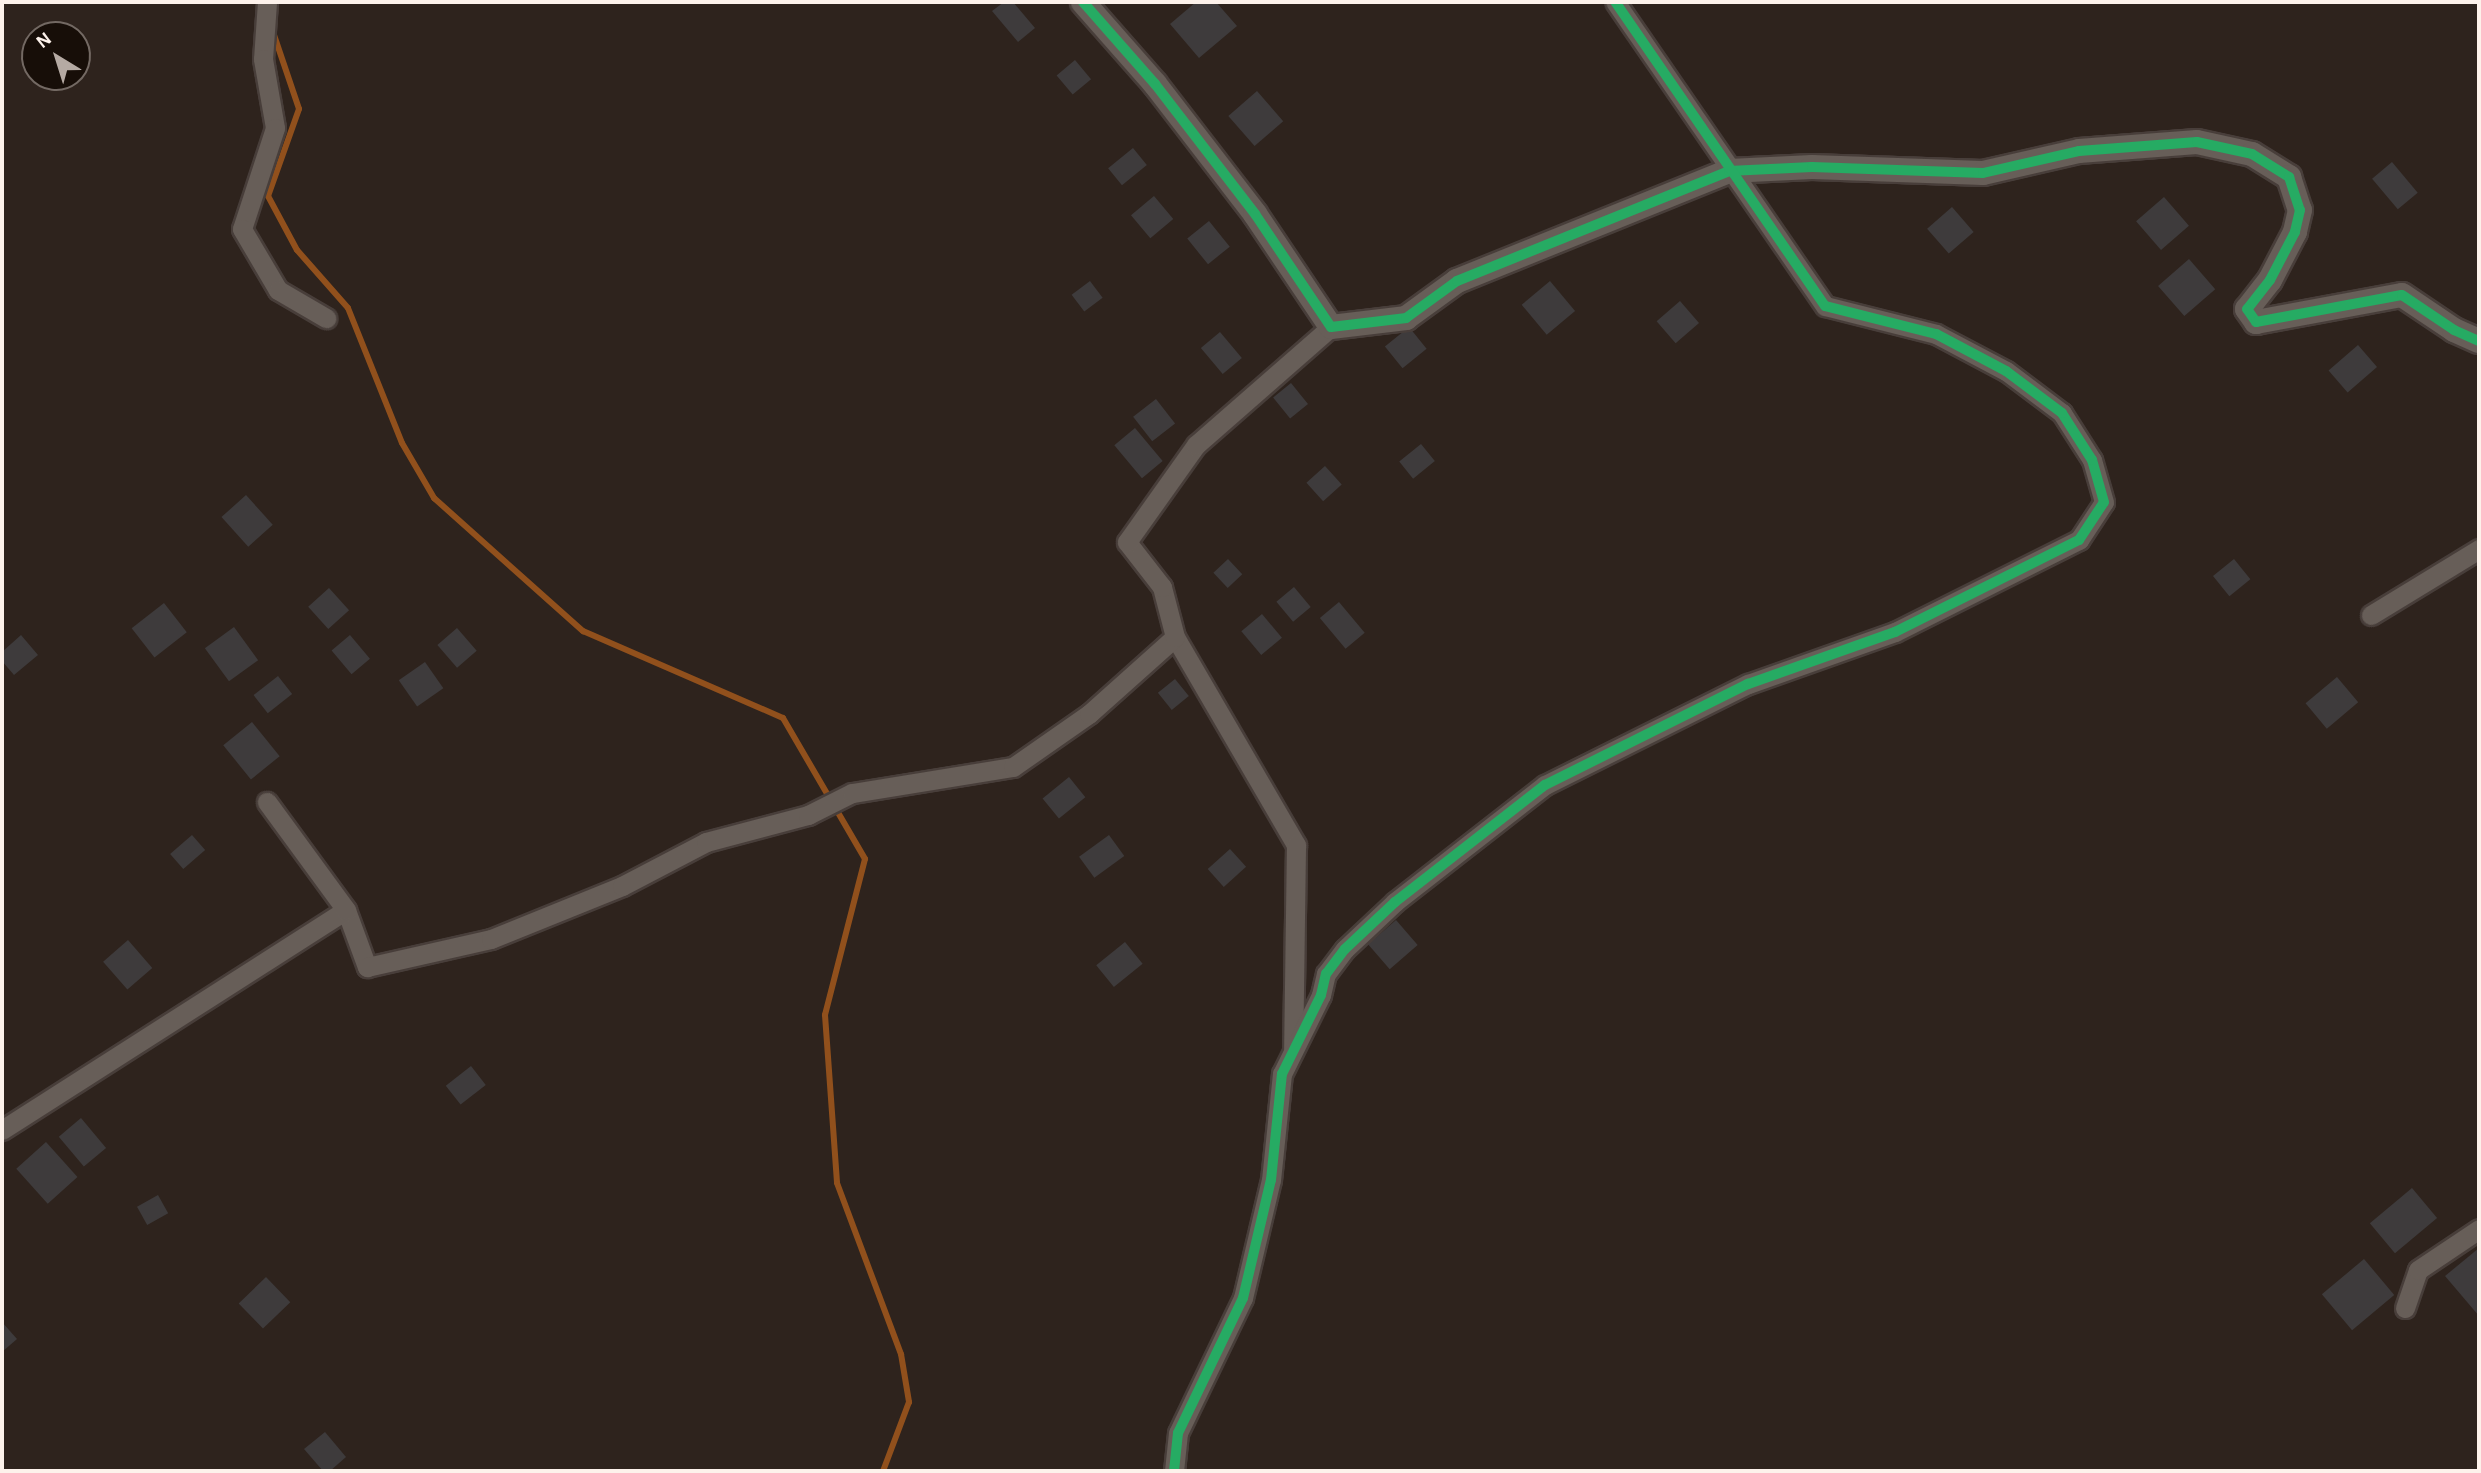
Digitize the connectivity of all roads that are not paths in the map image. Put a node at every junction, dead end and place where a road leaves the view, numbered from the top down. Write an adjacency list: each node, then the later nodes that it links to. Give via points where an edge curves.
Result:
1 (267, 2): 5 (street, via 263,60 275,128 242,229 278,290)
2 (1083, 2): 6 (street, via 1156,84 1255,214)
3 (1615, 2): 4 (street)
4 (1729, 171): 6 (street, via 1457,281 1406,318); 7 (street, via 1812,167 1983,173 2079,151 2197,142 2252,154 2289,177 2300,210 2295,232 2270,280 2247,309 2256,322 2402,295); 13 (street, via 1825,306 1936,334 2006,371 2062,413 2092,460 2104,502 2079,540 1895,632 1748,684 1545,785 1395,902 1345,949 1326,974)
5 (326, 318)
6 (1331, 327): 10 (street, via 1196,445 1128,542 1162,587)
7 (2479, 341)
8 (2479, 550): 9 (street)
9 (2371, 615)
10 (1175, 637): 12 (street, via 1088,714 1013,767 852,793 808,815 706,842 622,886 491,939 367,967); 13 (street, via 1296,845)
11 (267, 802): 12 (street)
12 (346, 909): 14 (street)
13 (1293, 1054): 17 (street, via 1282,1074 1271,1180 1243,1298 1178,1433)
14 (2, 1130)
15 (2479, 1229): 16 (street, via 2418,1270)
16 (2405, 1308)
17 (1174, 1471)

